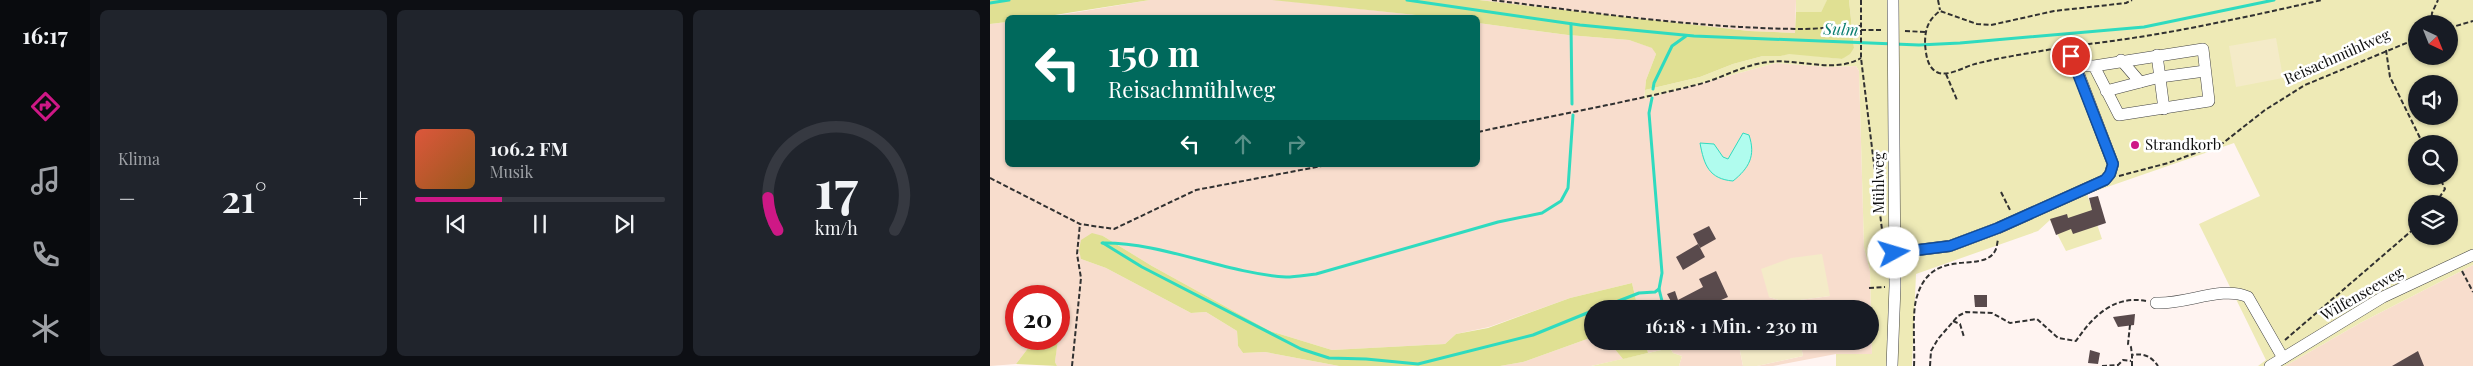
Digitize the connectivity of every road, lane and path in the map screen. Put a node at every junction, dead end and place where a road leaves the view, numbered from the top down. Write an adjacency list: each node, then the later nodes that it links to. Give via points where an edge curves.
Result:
1 (1492, 0): 12 (path, via 1749,28)
2 (1861, 0): 12 (path)
3 (1893, 0): 14 (street, Mühlweg)
4 (1938, 0): 8 (path)
5 (2132, 0): 8 (path, via 2054,11 1991,25 1977,24)
6 (2322, 0): 17 (path, via 2176,32)
7 (2438, 0): 9 (path)
8 (1940, 11): 15 (path)
9 (2433, 15)
10 (2473, 21): 11 (path)
11 (2458, 25)
12 (1861, 26): 13 (path)
13 (1861, 30): 14 (path); 20 (path)
14 (1893, 31): 15 (path); 41 (street, Mühlweg)
15 (1925, 32): 25 (path, via 1930,66)
16 (2408, 42): 18 (path, Reisachmühlweg)
17 (2068, 46): 22 (street); 25 (path, via 1975,64)
18 (2386, 50): 32 (path, via 2390,77); 34 (path, Reisachmühlweg, via 2305,85 2223,142 2168,164 2126,175)
19 (2157, 55): 21 (street); 24 (street, via 2203,48); 26 (street)
20 (1861, 58): 31 (path, via 1848,64 1832,65 1774,61 1754,64 1698,84); 41 (path, via 1883,245)
21 (2121, 60): 23 (street); 27 (street)
22 (2075, 65): 23 (street); 34 (street, via 2113,164)
23 (2094, 66): 28 (street)
24 (2205, 72): 26 (street); 30 (street, via 2209,101)
25 (1946, 74): 29 (path)
26 (2160, 77): 27 (street); 30 (street)
27 (2140, 82): 28 (street)
28 (2106, 91): 30 (street, via 2119,115)
29 (1957, 100)
30 (2164, 109)
31 (1480, 132)
32 (2419, 135)
33 (1317, 167): 38 (path, via 1196,190 1114,229)
34 (2110, 174): 37 (street, via 2105,180)
35 (990, 178): 38 (path)
36 (2001, 192): 37 (path)
37 (2015, 220): 39 (street)
38 (1080, 224): 55 (path, via 1077,254 1080,293)
39 (1998, 228): 41 (street, via 1950,246); 57 (path, via 2000,234 1995,252 1989,258 1940,266 1933,270 1921,289 1916,301)
40 (2408, 234): 51 (path)
41 (1894, 253): 44 (street, Mühlweg)
42 (2473, 255): 43 (street, Wilfenseeweg)
43 (2457, 262): 46 (path); 53 (street, Wilfenseeweg, via 2384,297)
44 (1895, 286): 45 (path); 56 (street, Mühlweg)
45 (1869, 288)
46 (2473, 292)
47 (2156, 303): 48 (path, via 2138,300 2114,303 2091,319 2076,341 2058,338 2038,320 2010,322 1992,312 1966,312); 51 (street, via 2172,304 2213,294 2239,293 2248,297)
48 (1953, 321): 50 (path, via 1960,324); 58 (path, via 1931,351)
49 (2130, 325): 52 (path, via 2128,344)
50 (1964, 337)
51 (2277, 347): 53 (street)
52 (2132, 355): 54 (path); 61 (path, via 2147,355)
53 (2283, 358): 62 (street, Wilfenseeweg)
54 (2131, 361): 59 (path); 60 (path)
55 (1072, 366)
56 (1892, 366)
57 (1914, 366)
58 (1930, 366)
59 (2102, 366)
60 (2132, 366)
61 (2158, 366)
62 (2270, 366)

